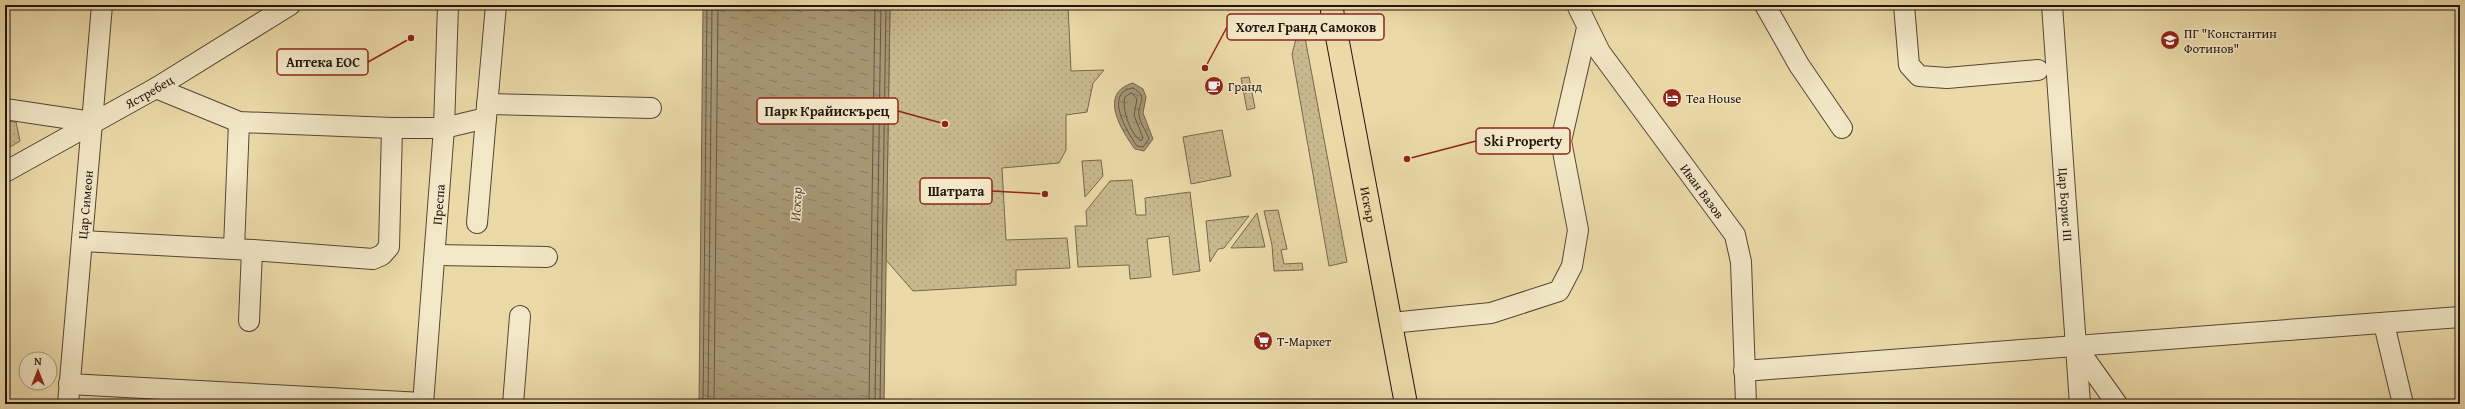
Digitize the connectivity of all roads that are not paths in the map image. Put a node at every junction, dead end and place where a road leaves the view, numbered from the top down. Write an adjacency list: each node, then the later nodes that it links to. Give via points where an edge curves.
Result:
1 (102, 5): 16 (street, Цар Симеон)
2 (290, 5): 12 (street, Ястребец)
3 (448, 5): 19 (street, Преспа)
4 (496, 5): 15 (street)
5 (1331, 5): 30 (main road, Искър)
6 (1577, 5): 10 (street, Иван Вазов)
7 (1765, 5): 20 (street, via 1799,65)
8 (1904, 5): 11 (street, via 1909,65 1919,76 1947,78)
9 (2052, 5): 32 (street, Цар Борис III)
10 (1588, 28): 30 (street, via 1560,141 1578,230 1572,266 1559,291 1491,313); 33 (street, Иван Вазов, via 1600,52 1735,235 1741,262)
11 (2038, 70)
12 (156, 88): 16 (street, Ястребец); 17 (street)
13 (651, 108): 15 (street)
14 (5, 109): 16 (street)
15 (486, 111): 19 (street); 22 (street)
16 (92, 122): 21 (street, Ястребец); 23 (street, Цар Симеон)
17 (239, 122): 18 (street); 24 (street)
18 (392, 128): 19 (street); 24 (street, via 389,247 382,255 373,259)
19 (444, 128): 25 (street, Преспа)
20 (1842, 128)
21 (5, 172)
22 (477, 223)
23 (82, 241): 24 (street); 34 (street, Цар Симеон)
24 (243, 249): 29 (street)
25 (435, 255): 26 (street); 36 (street, Преспа)
26 (546, 257)
27 (520, 316): 37 (street)
28 (2460, 317): 31 (street)
29 (250, 321)
30 (1391, 323): 38 (main road, Искър)
31 (2384, 324): 32 (street); 42 (street)
32 (2074, 345): 33 (street); 40 (street, Цар Борис III); 41 (street)
33 (1744, 371): 39 (street, Иван Вазов)
34 (70, 384): 35 (street, Цар Симеон); 36 (street)
35 (68, 404)
36 (423, 404)
37 (513, 404)
38 (1406, 404)
39 (1746, 404)
40 (2080, 404)
41 (2117, 404)
42 (2403, 404)

